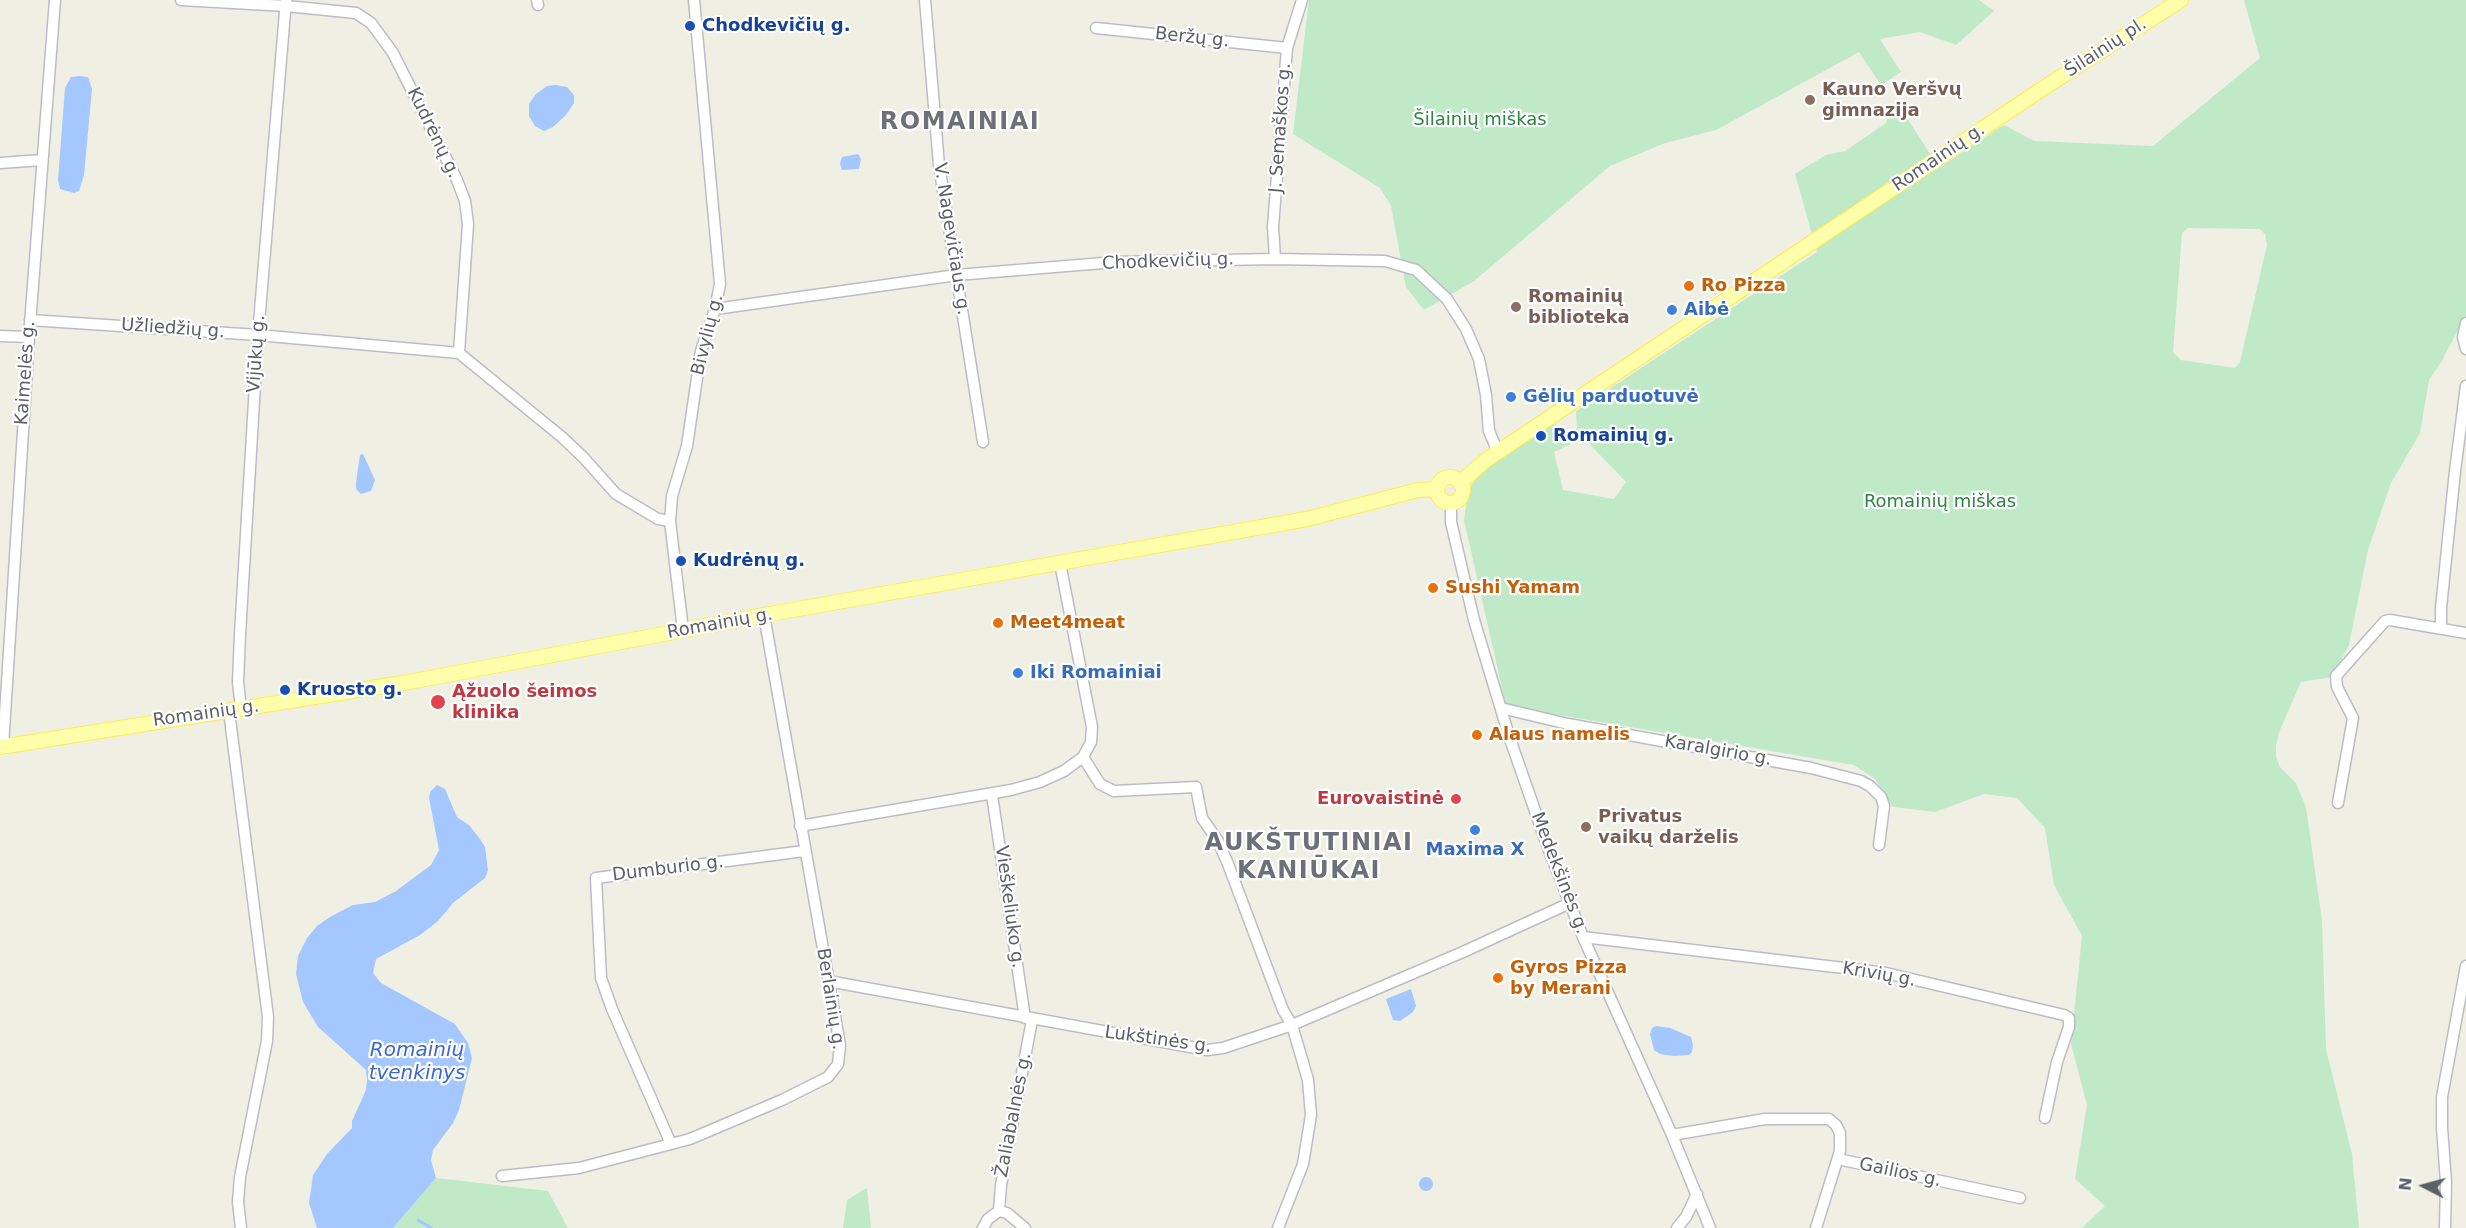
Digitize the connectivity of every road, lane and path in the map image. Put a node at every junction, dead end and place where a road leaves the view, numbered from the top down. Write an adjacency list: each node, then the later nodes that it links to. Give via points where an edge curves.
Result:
1 (54, 0): 11 (street, Kaimelės g.)
2 (181, 0): 7 (street, Kudrėnų g.)
3 (694, 0): 15 (street, Bivylių g., via 720,284)
4 (925, 0): 14 (street, V. Nagevičiaus g., via 939,165)
5 (1302, 0): 9 (street, J. Semaškos g.)
6 (2181, 0): 10 (main road, Šilainių pl.)
7 (286, 3): 18 (street, Vijūkų g.); 22 (street, Kudrėnų g., via 356,13 371,23 393,53 457,180 468,224)
8 (1096, 28): 9 (street, Beržų g.)
9 (1287, 48): 13 (street, J. Semaškos g., via 1273,227)
10 (2031, 97): 25 (main road, Romainių g.)
11 (42, 160): 12 (street); 16 (street, Kaimelės g.)
12 (0, 163)
13 (1275, 259): 14 (street, Chodkevičių g., via 1115,262); 25 (street, Chodkevičių g., via 1370,259 1416,270 1447,299 1471,338 1486,394 1489,431)
14 (957, 275): 15 (street, Chodkevičių g.); 24 (street, V. Nagevičiaus g.)
15 (715, 309): 29 (street, Bivylių g., via 701,351 692,420 672,496)
16 (30, 320): 18 (street, Užliedžių g.); 20 (street, Kaimelės g.)
17 (2466, 324): 21 (street)
18 (258, 335): 22 (street, Užliedžių g.); 36 (street, Vijūkų g.)
19 (0, 336): 20 (street)
20 (28, 337): 37 (street, Kaimelės g.)
21 (2466, 349)
22 (459, 353): 29 (street, via 563,438 616,494 658,519)
23 (2466, 386): 32 (street)
24 (982, 442)
25 (1498, 452): 26 (main road, Romainių g.)
26 (1460, 483): 27 (main road, via 1444,478); 28 (main road, via 1463,491)
27 (1437, 489): 28 (main road, via 1442,501); 30 (main road, Romainių g., via 1418,490 1307,519)
28 (1451, 503): 35 (street, Medekšinės g., via 1451,522 1474,620)
29 (670, 521): 33 (street, Bivylių g.)
30 (1060, 563): 31 (main road, Romainių g.); 38 (street, via 1092,727 1091,742)
31 (764, 615): 33 (main road, Romainių g.); 41 (street, Berlainių g.)
32 (2441, 627): 34 (street); 40 (street, via 2385,621 2336,676 2352,718)
33 (683, 630): 36 (main road, Romainių g., via 409,682)
34 (2466, 633)
35 (1501, 708): 42 (street, Karalgirio g., via 1862,781 1881,796 1884,806); 44 (street, Medekšinės g.)
36 (235, 710): 37 (main road, Romainių g.); 58 (street, via 268,1017 267,1041 240,1177)
37 (2, 747)
38 (1083, 757): 39 (street, via 1040,782); 49 (street, via 1100,784 1114,790 1196,787 1202,818 1218,841)
39 (992, 795): 41 (street); 48 (street, Vieškeliuko g.)
40 (2338, 803)
41 (800, 826): 43 (street, Berlainių g.)
42 (1879, 845)
43 (804, 851): 47 (street, Berlainių g.); 52 (street, Dumburio g., via 596,878 601,978)
44 (1570, 903): 45 (street, Medekšinės g.); 49 (street, Lukštinės g.)
45 (1584, 937): 50 (street, Krivių g., via 1886,973 2064,1015 2069,1018 2069,1027); 51 (street, Medekšinės g.)
46 (2466, 966): 65 (street, via 2442,1097)
47 (828, 981): 48 (street, Lukštinės g.); 52 (street, Berlainių g., via 840,1045 835,1070 782,1100)
48 (1029, 1019): 49 (street, Lukštinės g., via 1208,1050); 57 (street, Žaliabalnės g.)
49 (1292, 1025): 61 (street, via 1308,1080 1311,1115 1303,1164)
50 (2044, 1118)
51 (1672, 1135): 53 (street, Gailios g., via 1766,1119 1829,1119 1840,1132); 55 (street, Medekšinės g.)
52 (671, 1144): 54 (street, Berlainių g., via 579,1168)
53 (1838, 1159): 56 (street, Gailios g.); 64 (street)
54 (502, 1176)
55 (1696, 1194): 62 (street); 63 (street, Medekšinės g.)
56 (2020, 1198)
57 (999, 1211): 59 (street); 60 (street)
58 (241, 1228)
59 (983, 1228)
60 (1025, 1228)
61 (1278, 1228)
62 (1677, 1228)
63 (1710, 1228)
64 (1816, 1228)
65 (2445, 1228)

